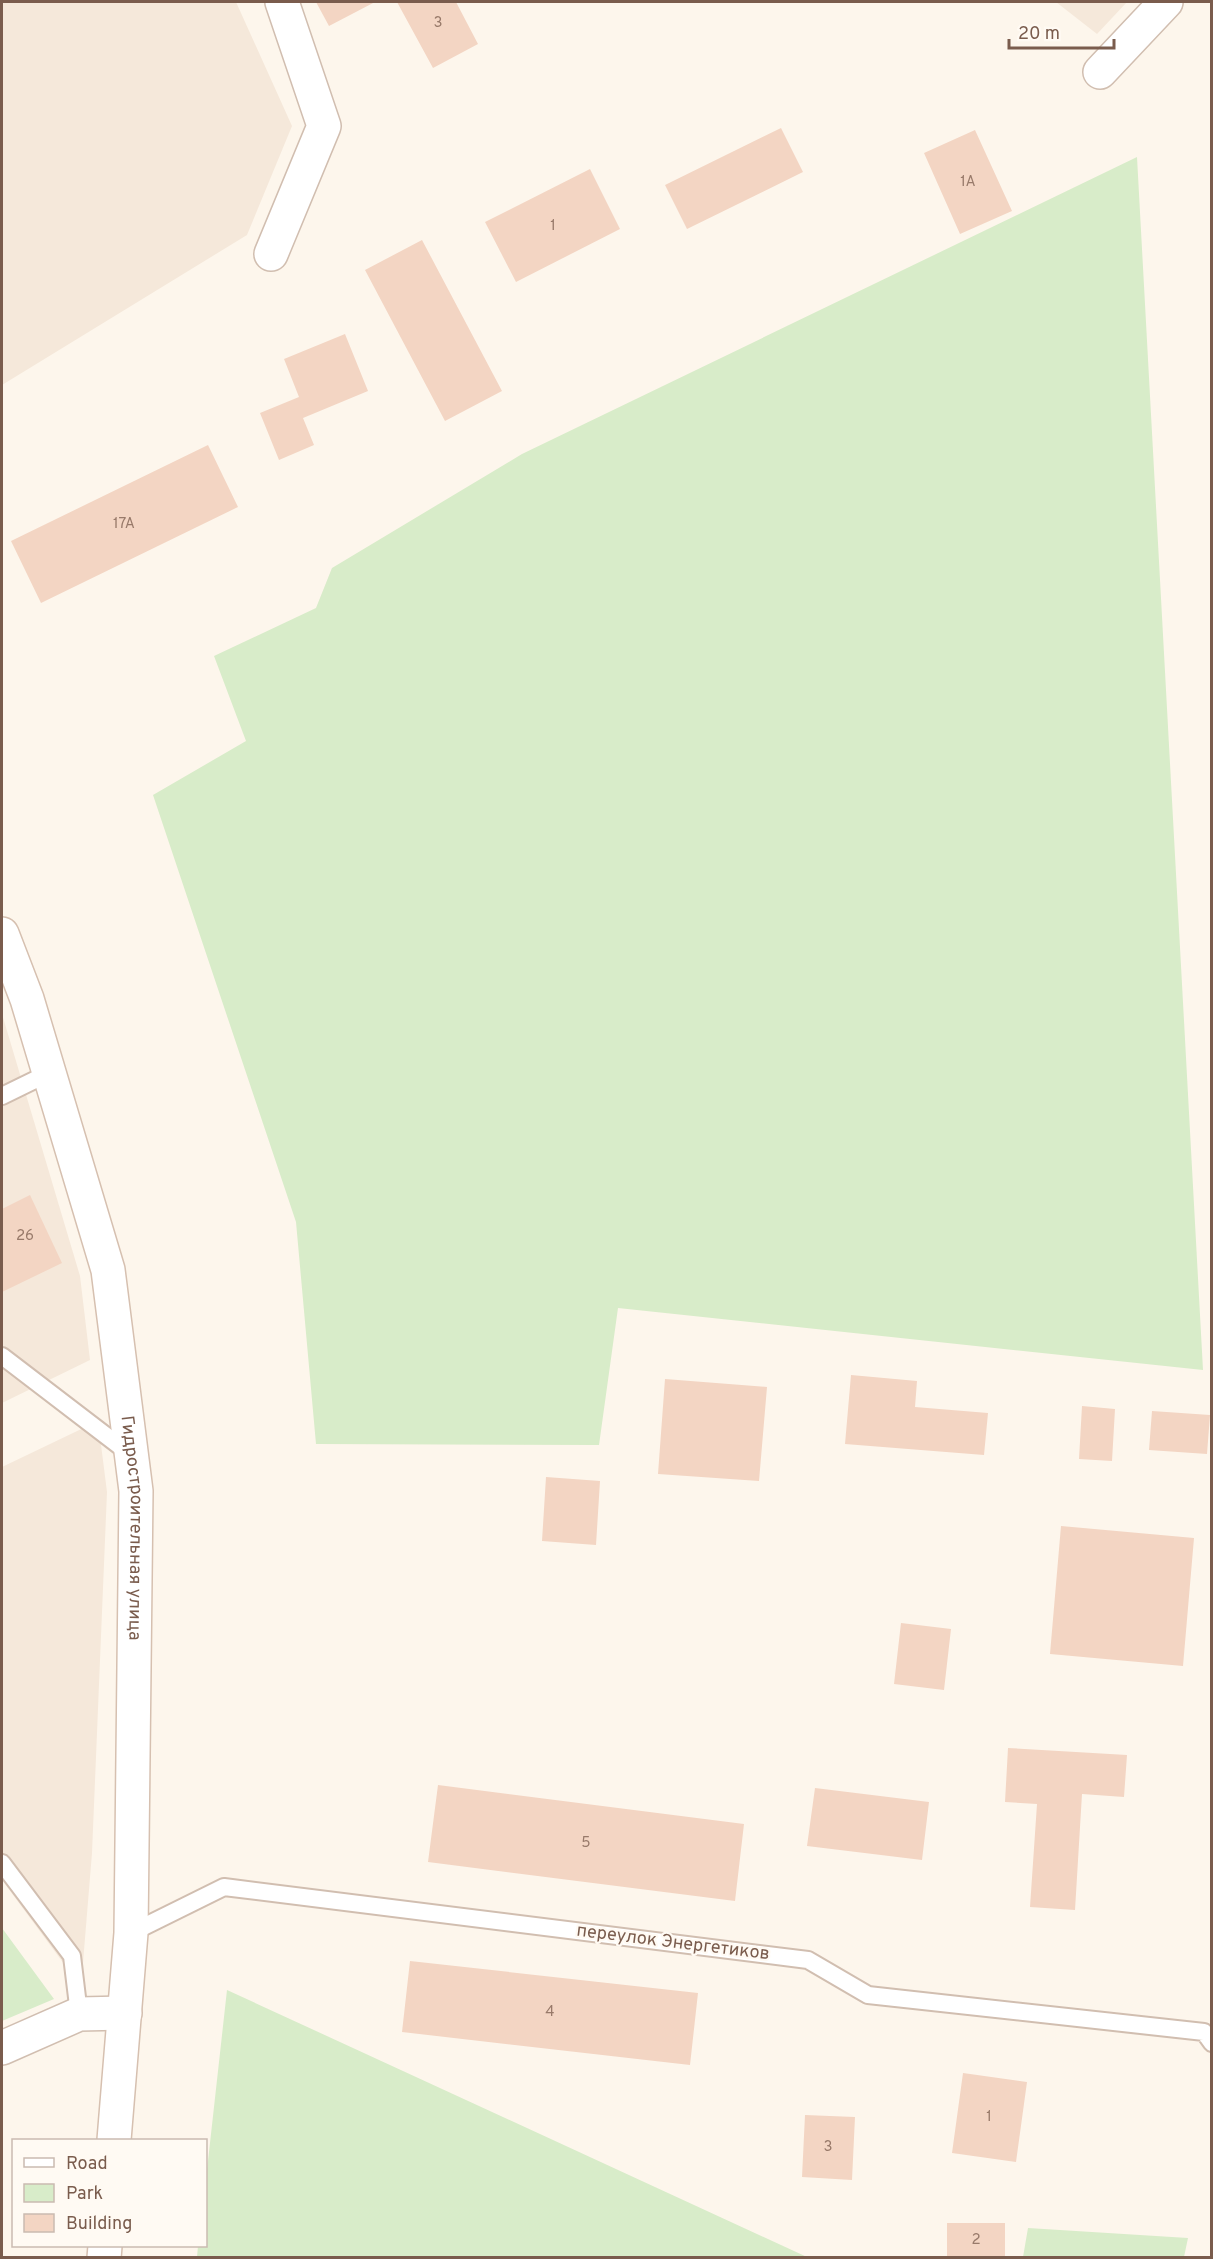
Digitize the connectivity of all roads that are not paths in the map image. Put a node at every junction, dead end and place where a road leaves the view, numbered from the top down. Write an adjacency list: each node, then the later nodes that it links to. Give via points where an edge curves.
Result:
1 (282, 2): 4 (street, via 324,126)
2 (1166, 2): 3 (street)
3 (1100, 72)
4 (271, 255)
5 (2, 934): 6 (street, Гидростроительная улица)
6 (49, 1073): 7 (lane); 9 (street, Гидростроительная улица, via 108,1270)
7 (2, 1096)
8 (2, 1356): 9 (lane)
9 (131, 1455): 11 (street, Гидростроительная улица, via 136,1503)
10 (2, 1863): 13 (lane, via 72,1956)
11 (131, 1933): 12 (street, Гидростроительная улица); 14 (lane, переулок Энергетиков, via 224,1887 808,1960 868,1995 1204,2032)
12 (125, 2013): 13 (street); 16 (street, Гидростроительная улица)
13 (79, 2014): 15 (street)
14 (1212, 2043)
15 (2, 2048)
16 (114, 2139)

